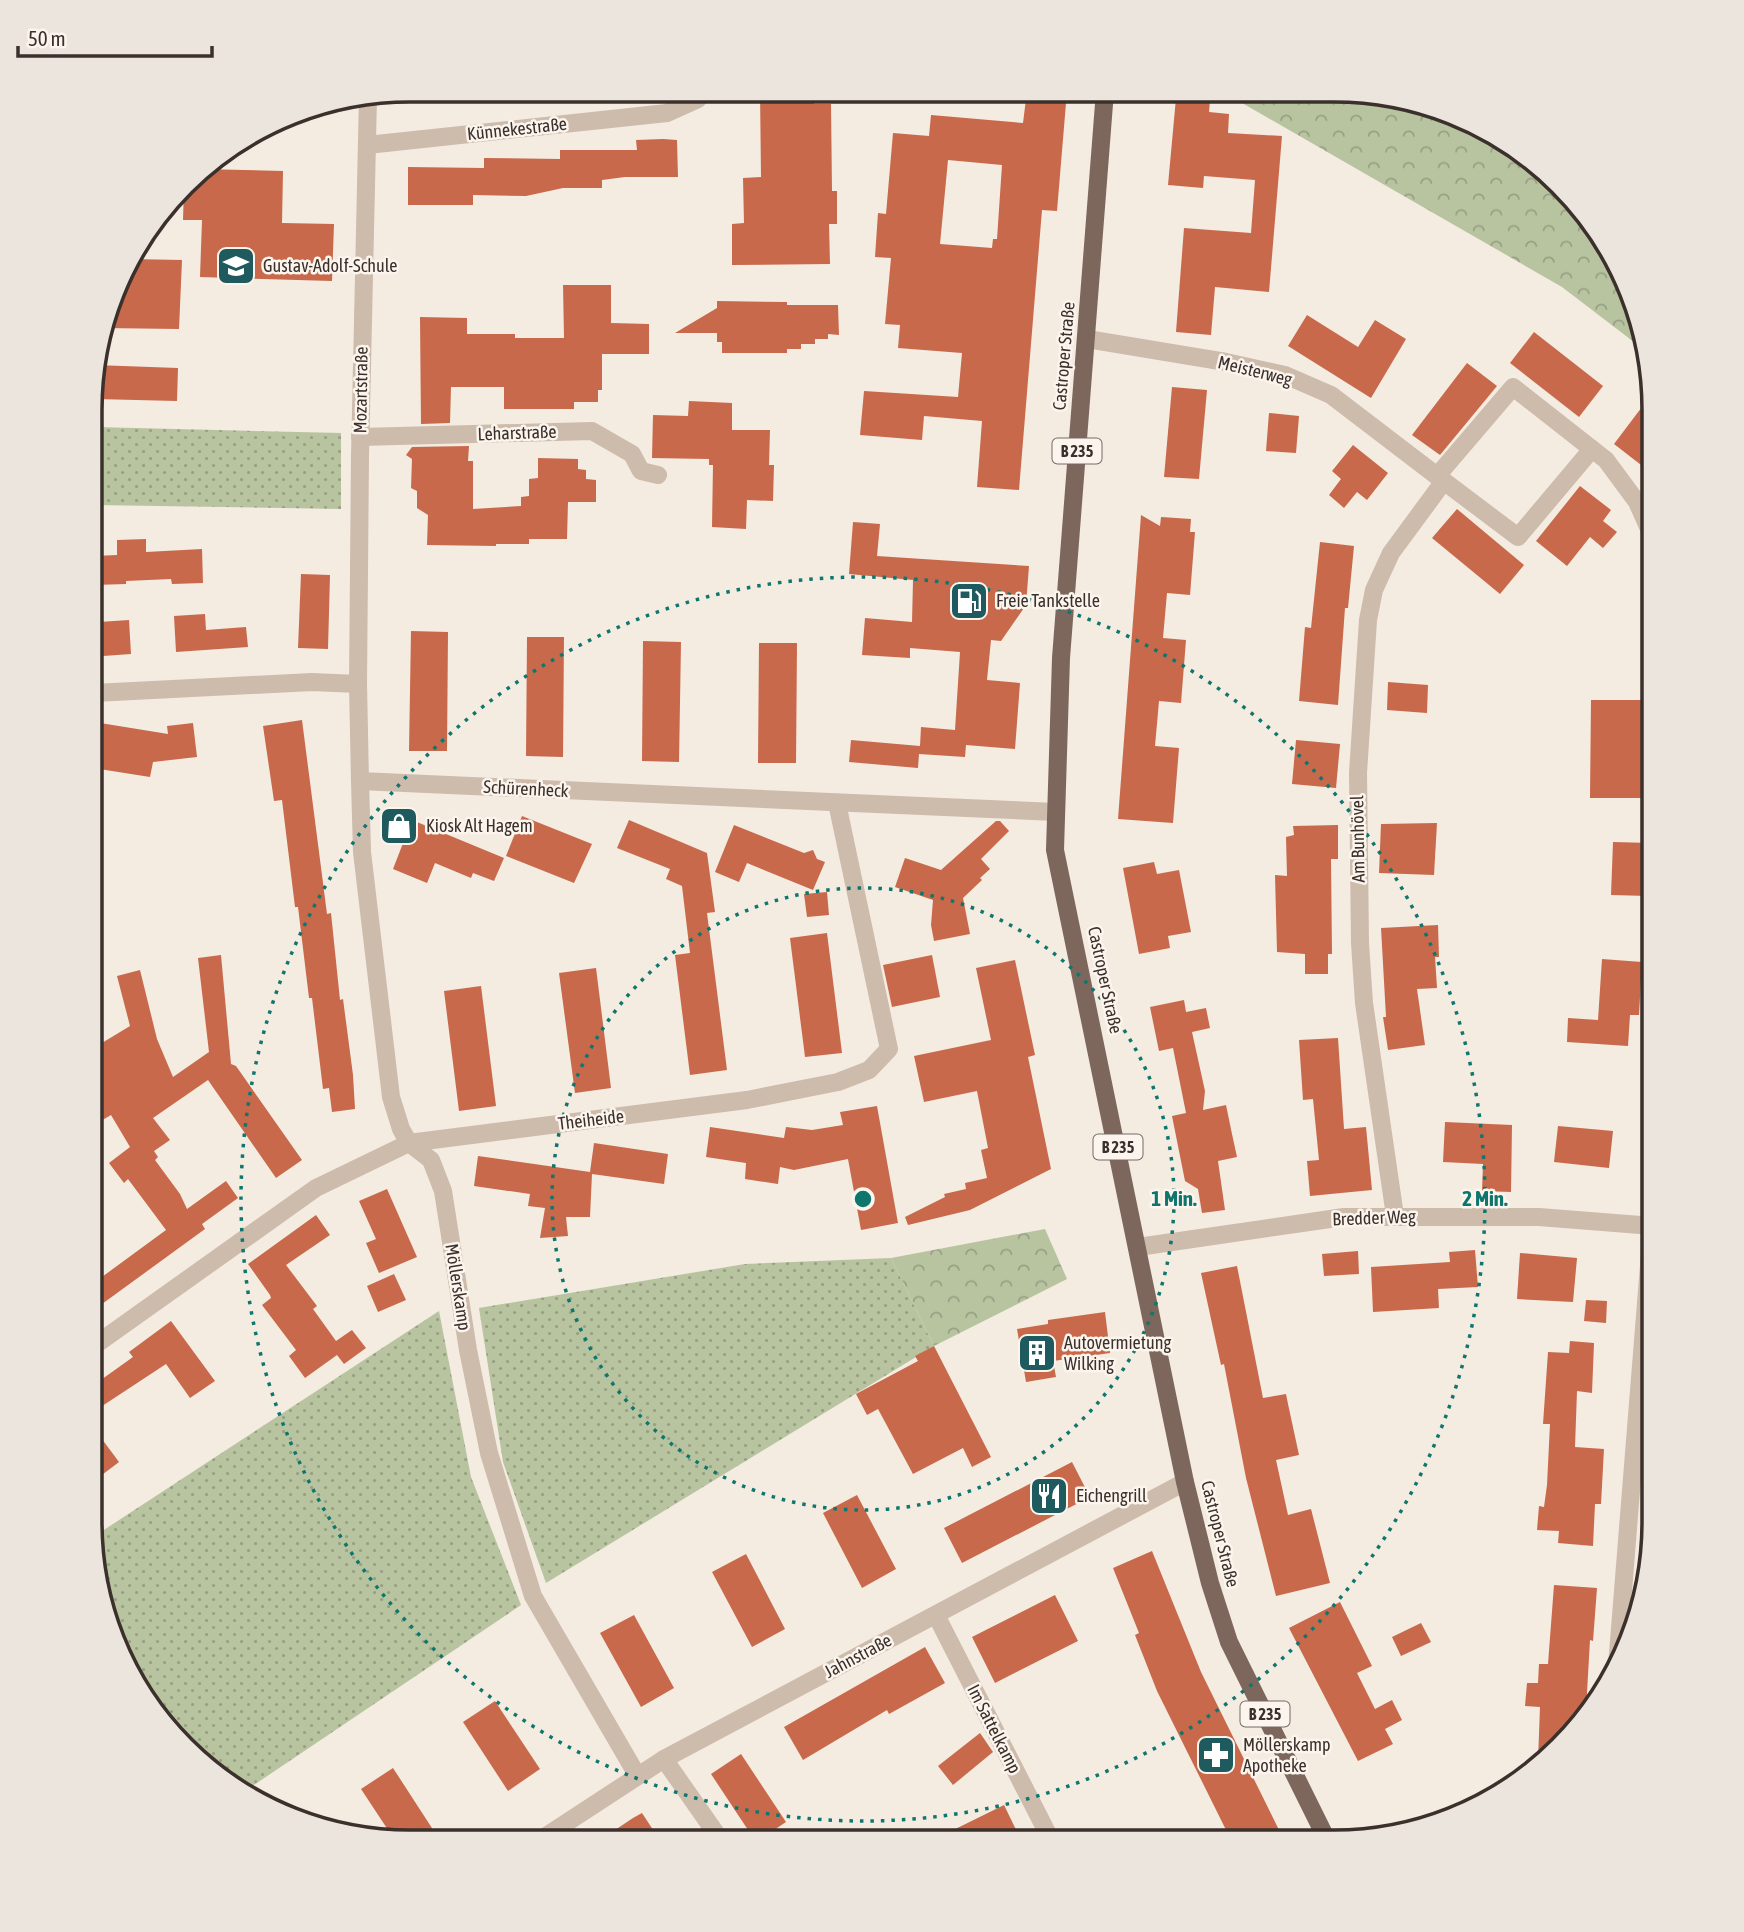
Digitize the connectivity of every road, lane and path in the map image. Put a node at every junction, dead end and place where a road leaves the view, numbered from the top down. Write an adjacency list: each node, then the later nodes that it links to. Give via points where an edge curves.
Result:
1 (691, 102): 4 (street, Künnekestraße, via 667,113)
2 (1104, 102): 5 (main road, Castroper Straße / B 235)
3 (368, 104): 4 (street, Mozartstraße)
4 (367, 145): 6 (street, Mozartstraße)
5 (1087, 339): 9 (street, Meisterweg, via 1285,375 1331,395); 15 (main road, Castroper Straße / B 235, via 1061,658)
6 (360, 437): 8 (street, Leharstraße, via 592,431 632,454 641,471); 11 (street, Mozartstraße)
7 (1592, 449): 9 (street, Meisterweg, via 1518,537); 9 (street, via 1513,387); 10 (street, via 1606,460)
8 (658, 475)
9 (1440, 479): 17 (street, Am Bunhövel, via 1391,553 1374,590 1357,773 1364,1003)
10 (1642, 513)
11 (358, 684): 12 (street); 13 (street)
12 (102, 692)
13 (360, 781): 14 (street, Schürenheck); 16 (street, Möllerskamp, via 362,852 391,1097)
14 (837, 803): 15 (street, Schürenheck); 16 (street, Theiheide, via 889,1049 869,1070 838,1082 747,1100)
15 (1055, 812): 19 (main road, Castroper Straße / B 235, via 1055,850)
16 (409, 1143): 20 (street, Theiheide, via 316,1188); 26 (street, Möllerskamp, via 430,1160 443,1191 489,1452 533,1596)
17 (1395, 1216): 18 (street, Bredder Weg, via 1539,1217); 19 (street, Bredder Weg, via 1344,1217)
18 (1642, 1225)
19 (1138, 1247): 22 (main road, Castroper Straße / B 235)
20 (102, 1340)
21 (1642, 1360): 24 (street)
22 (1185, 1482): 23 (street, Jahnstraße); 30 (main road, Castroper Straße / B 235, via 1229,1642)
23 (936, 1615): 25 (street, Jahnstraße); 29 (street, Im Sattelkamp)
24 (1619, 1640)
25 (664, 1759): 26 (street, Jahnstraße); 28 (street)
26 (636, 1775): 27 (street, Jahnstraße)
27 (555, 1830)
28 (714, 1830)
29 (1046, 1830)
30 (1322, 1830)

